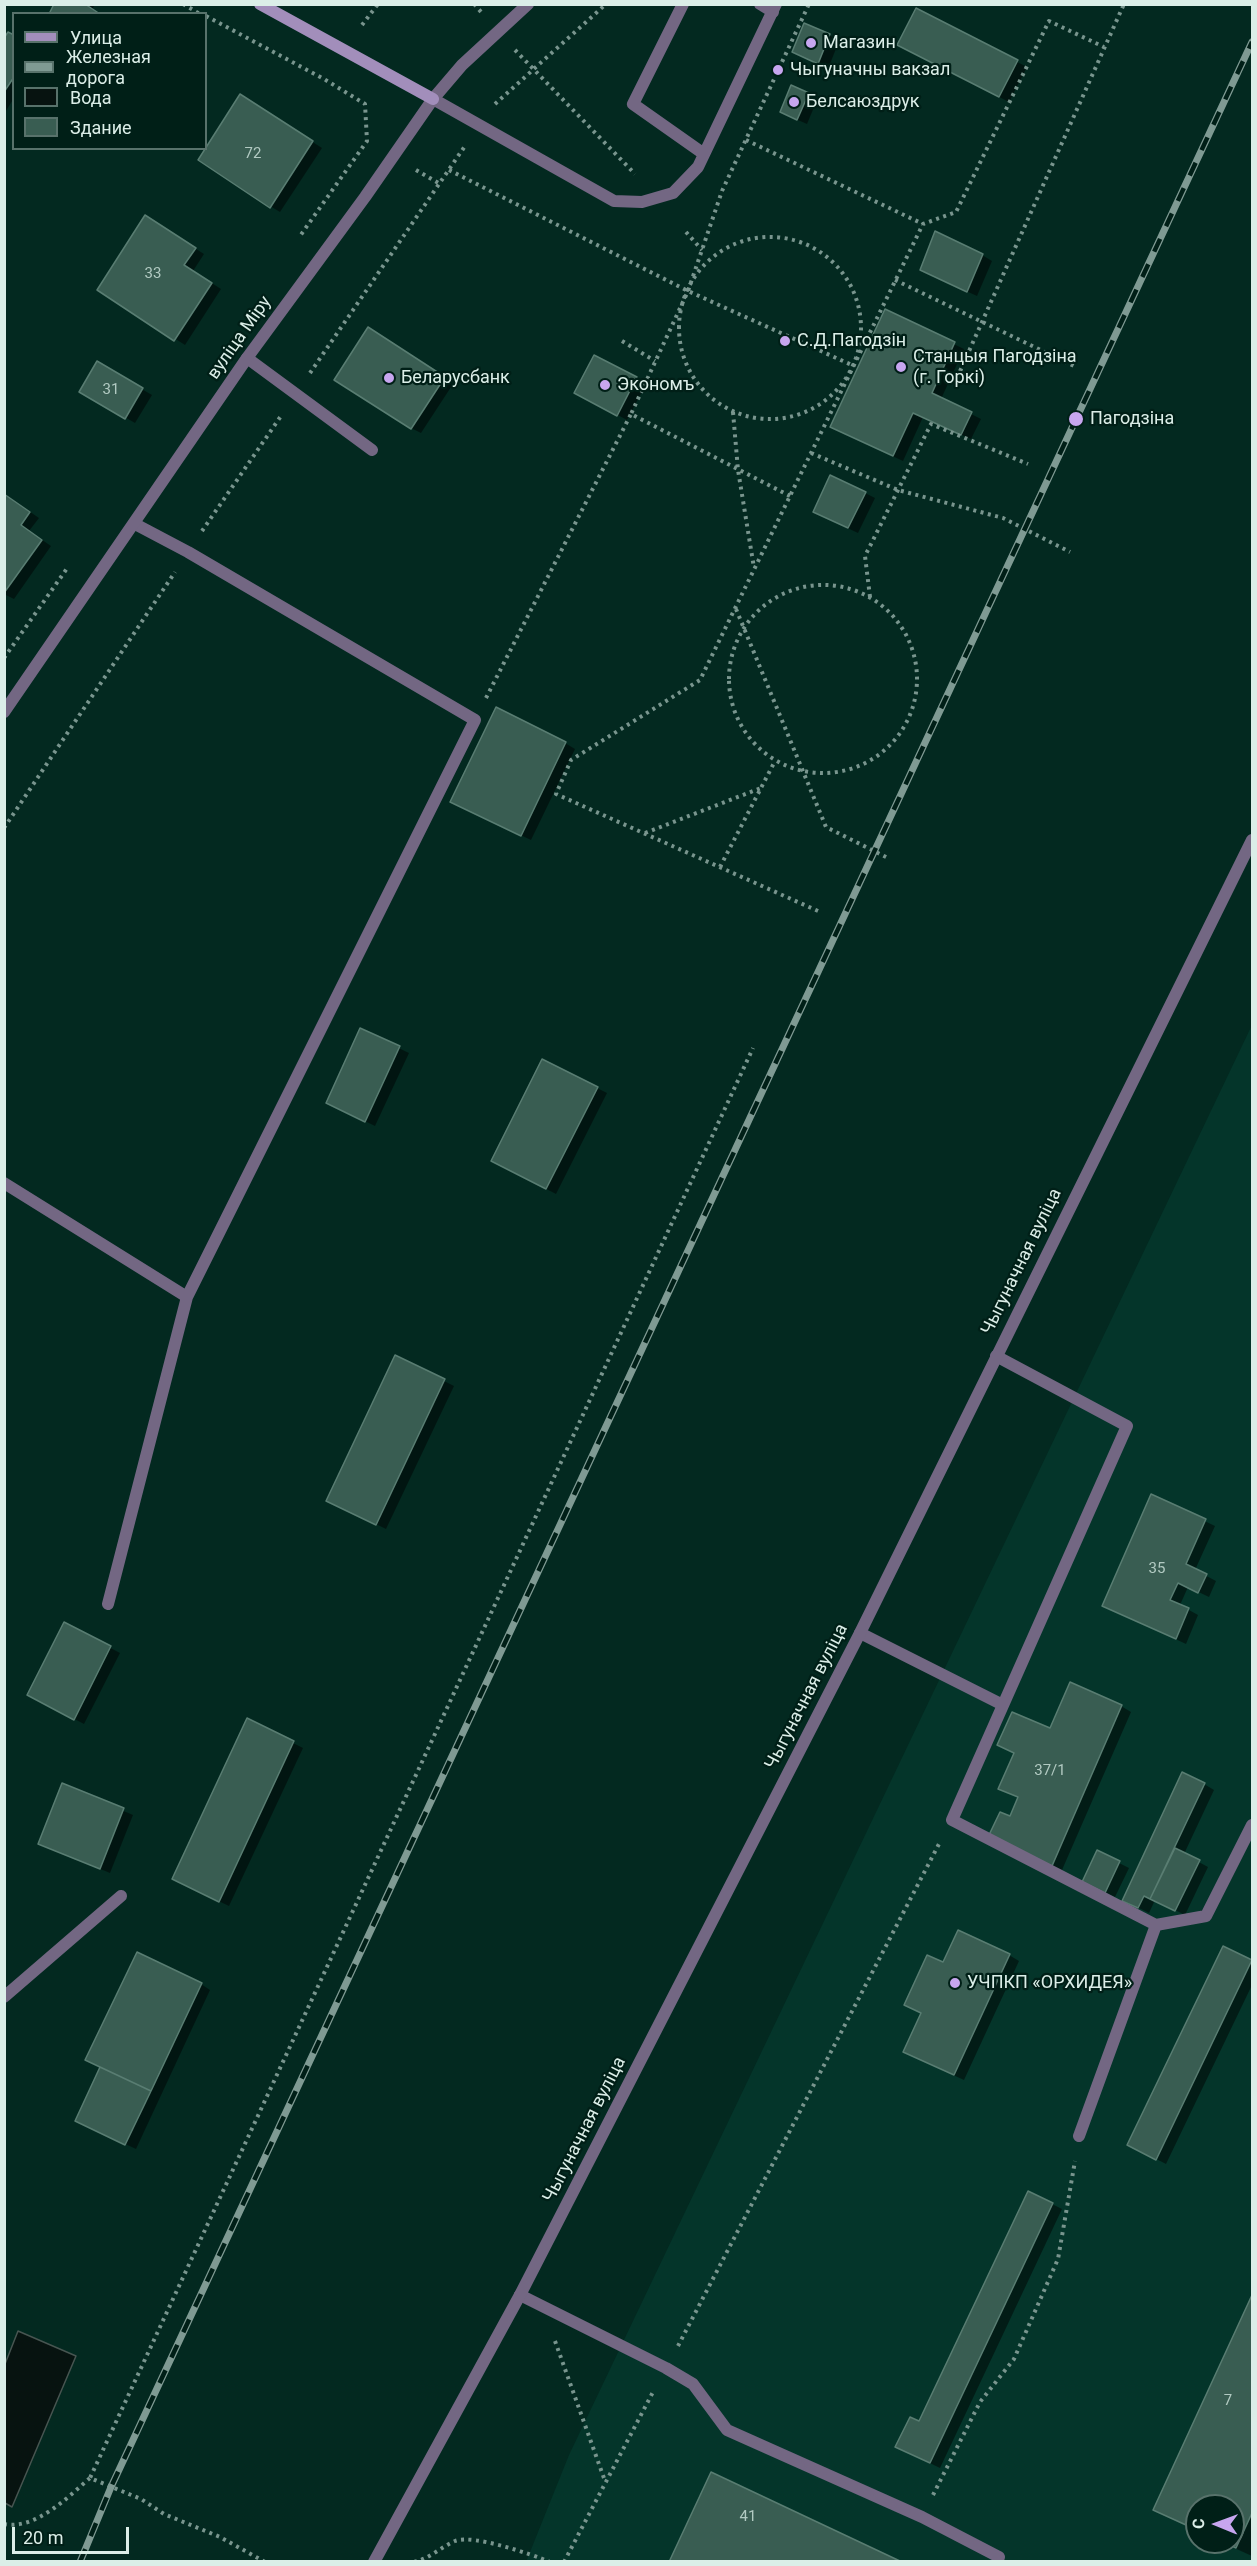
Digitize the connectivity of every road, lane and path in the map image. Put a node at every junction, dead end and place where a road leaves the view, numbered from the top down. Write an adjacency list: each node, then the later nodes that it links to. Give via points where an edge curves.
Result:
1 (183, 4): 12 (path)
2 (260, 4): 19 (main road)
3 (378, 4): 15 (path)
4 (474, 4): 13 (path)
5 (528, 4): 19 (street, вуліца Міру, via 462,64)
6 (606, 4): 18 (path)
7 (684, 4): 23 (street, via 633,104)
8 (760, 4): 11 (street)
9 (809, 4): 21 (path)
10 (1124, 4): 17 (path)
11 (775, 8): 23 (street)
12 (197, 12)
13 (482, 13)
14 (207, 17): 30 (path, via 365,104 367,141)
15 (362, 25)
16 (513, 47): 18 (path)
17 (1104, 47): 28 (path, via 1049,21 956,212); 34 (path)
18 (533, 70): 20 (path); 26 (path)
19 (433, 99): 23 (street, via 614,201 642,202 673,193 698,168); 36 (street, вуліца Міру)
20 (492, 106)
21 (746, 140): 28 (path); 31 (path, via 722,191)
22 (467, 142): 25 (path)
23 (704, 154)
24 (416, 170): 27 (path)
25 (449, 170): 27 (path); 33 (path)
26 (640, 180)
27 (440, 183): 41 (path)
28 (923, 224): 32 (path)
29 (686, 231): 31 (path)
30 (298, 238)
31 (702, 250): 33 (path)
32 (896, 280): 34 (path); 38 (path)
33 (688, 291): 37 (path); 38 (path); 38 (path, via 700,270 717,254 738,243 761,237 785,238 808,245 844,275 856,296 861,344); 42 (path, via 680,314 685,361 696,382 712,399)
34 (983, 322): 39 (path); 40 (path)
35 (622, 341): 37 (path)
36 (247, 358): 41 (street); 50 (street, вуліца Міру)
37 (655, 361): 43 (path)
38 (854, 366): 42 (path, via 835,392 802,414 779,419); 45 (path)
39 (1074, 366)
40 (957, 378)
41 (295, 394): 44 (street); 51 (path)
42 (733, 412): 47 (path)
43 (631, 414): 47 (path); 60 (path)
44 (372, 450)
45 (811, 453): 48 (path); 49 (path)
46 (1028, 464): 48 (path, via 931,424)
47 (738, 470): 49 (path); 54 (path)
48 (898, 490): 52 (path, via 1003,518); 55 (path, via 865,556)
49 (790, 496): 54 (path)
50 (135, 524): 51 (street); 59 (street, вуліца Міру)
51 (188, 552): 60 (street); 64 (path)
52 (1070, 552)
53 (73, 560): 58 (path)
54 (754, 569): 56 (path)
55 (870, 598): 57 (path, via 827,585 804,587 764,606); 62 (path, via 888,612 912,650 916,673 909,717 897,737 862,765 841,772)
56 (735, 608): 57 (path); 65 (path, via 700,680 571,760 556,794)
57 (745, 630): 61 (path, via 730,663 733,708 757,747); 62 (path)
58 (4, 658)
59 (4, 712)
60 (475, 720): 72 (street)
61 (775, 760): 62 (path); 63 (path)
62 (803, 772): 67 (path, via 826,827)
63 (761, 788): 65 (path); 68 (path)
64 (4, 828)
65 (644, 834): 68 (path)
66 (1252, 840): 73 (street, Чыгуначная вуліца)
67 (890, 859)
68 (720, 867): 69 (path)
69 (818, 911)
70 (753, 1048): 86 (path)
71 (4, 1183): 72 (street)
72 (187, 1297): 74 (street)
73 (996, 1356): 75 (street, Чыгуначная вуліца); 76 (street, via 1127,1426)
74 (108, 1604)
75 (860, 1633): 76 (street); 83 (street, Чыгуначная вуліца)
76 (1003, 1706): 77 (street)
77 (952, 1820): 80 (street); 85 (path)
78 (1252, 1825): 80 (street, via 1206,1916)
79 (121, 1896): 81 (street)
80 (1156, 1925): 82 (street)
81 (4, 1996)
82 (1079, 2136): 88 (path, via 1058,2259 1014,2359 981,2402)
83 (520, 2295): 85 (street); 91 (street, Чыгуначная вуліца)
84 (562, 2361): 87 (path)
85 (666, 2368): 87 (path); 88 (street, via 693,2384 727,2430)
86 (90, 2478): 89 (path, via 38,2518 12,2526); 90 (path, via 220,2536)
87 (605, 2482): 94 (path)
88 (922, 2517): 95 (street, via 999,2557)
89 (4, 2524)
90 (265, 2562)
91 (374, 2562)
92 (414, 2562): 93 (path, via 458,2540 521,2551)
93 (550, 2562)
94 (564, 2562)
95 (997, 2562)

